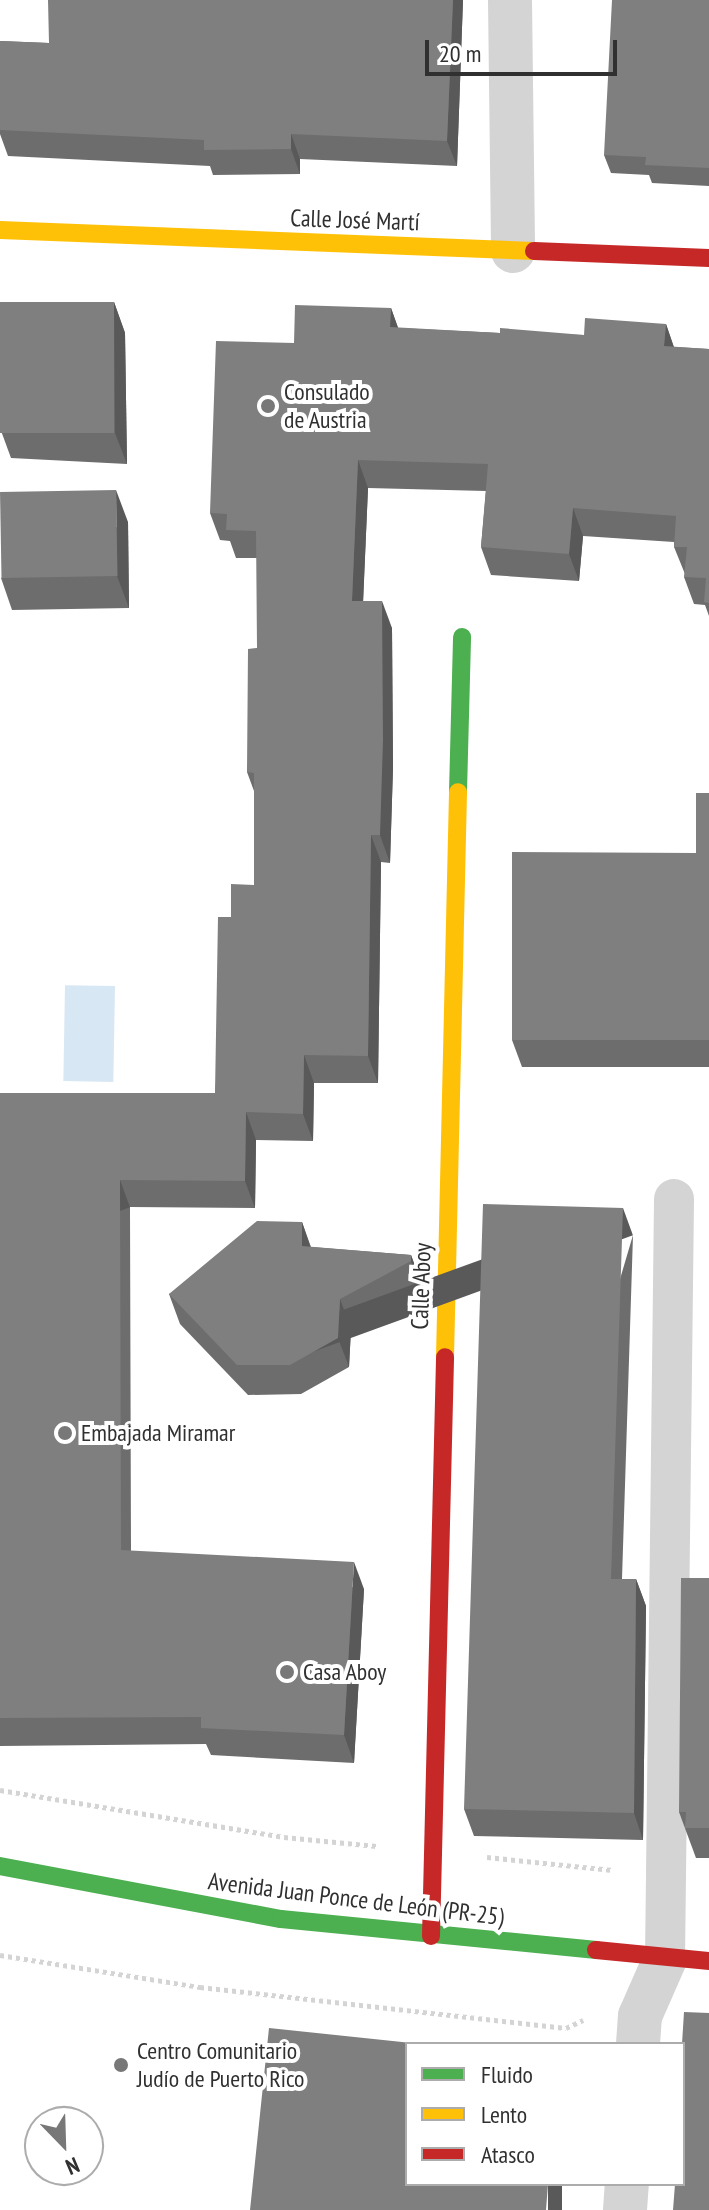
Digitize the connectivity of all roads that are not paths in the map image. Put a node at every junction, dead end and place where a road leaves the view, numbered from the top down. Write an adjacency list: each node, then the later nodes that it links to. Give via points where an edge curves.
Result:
1 (510, 0): 3 (street)
2 (0, 230): 3 (street, Calle José Martí)
3 (513, 251): 4 (street, Calle José Martí)
4 (709, 258)
5 (462, 637): 8 (street, Calle Aboy)
6 (674, 1199): 9 (lane)
7 (0, 1866): 8 (street, Avenida Juan Ponce de León (PR-25), via 281,1919)
8 (431, 1936): 9 (street, Avenida Juan Ponce de León (PR-25))
9 (665, 1959): 10 (street, Avenida Juan Ponce de León (PR-25)); 11 (street)
10 (709, 1961)
11 (639, 2030)
12 (627, 2186): 13 (street)
13 (625, 2210)

